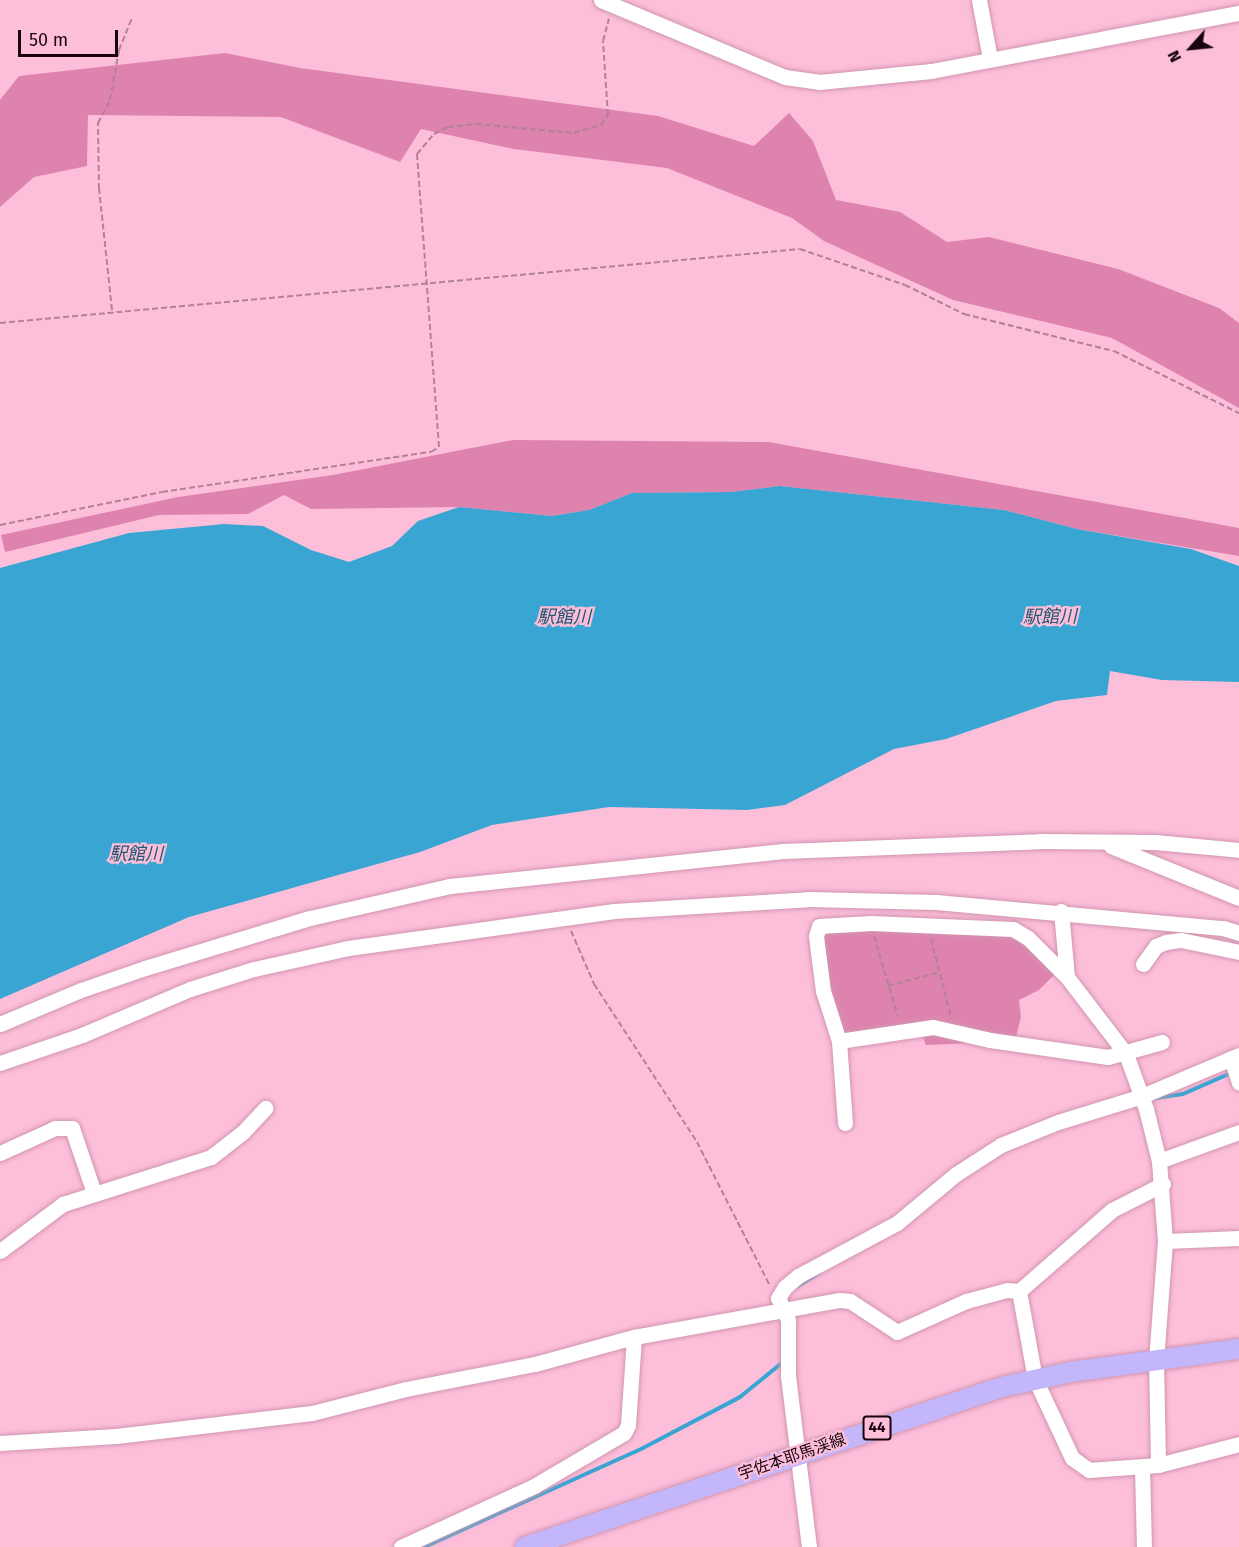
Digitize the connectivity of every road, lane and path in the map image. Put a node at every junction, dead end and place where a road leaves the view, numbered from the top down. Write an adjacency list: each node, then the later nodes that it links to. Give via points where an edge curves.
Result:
1 (979, 0): 5 (street)
2 (610, 2): 5 (street, via 801,81 901,76); 6 (path, via 603,41 608,115 601,125 574,133 476,124 448,127 434,134 417,154)
3 (1239, 13): 5 (street)
4 (132, 17): 7 (path, via 119,50 110,100 98,123 99,189)
5 (990, 59)
6 (428, 282): 7 (path); 9 (path, via 800,249 905,285 964,314 1114,351); 10 (path, via 439,447 431,452 162,492)
7 (112, 310): 8 (path)
8 (0, 323)
9 (1239, 414)
10 (0, 525)
11 (1102, 842): 12 (street); 13 (street); 24 (street, via 783,850 450,886 310,918 145,968)
12 (1239, 850)
13 (1239, 898)
14 (1061, 911): 15 (street, via 936,902 808,900 666,906); 18 (street); 22 (street)
15 (567, 918): 31 (street, via 348,948 254,969 190,989 82,1035); 45 (path, via 575,946 594,984 697,1142)
16 (870, 923): 17 (street); 23 (path); 27 (street, via 825,923 816,931 823,991)
17 (927, 925): 21 (path); 22 (street, via 1017,930)
18 (1239, 933)
19 (1239, 952): 20 (street, via 1181,940 1156,946)
20 (1143, 964)
21 (940, 972): 23 (path); 26 (path)
22 (1067, 976): 29 (street)
23 (888, 986): 25 (path)
24 (0, 1024)
25 (902, 1032): 26 (street, via 933,1027); 27 (street)
26 (955, 1032): 29 (street, via 1097,1056)
27 (839, 1041): 35 (street)
28 (1162, 1042): 29 (street)
29 (1126, 1054): 33 (street)
30 (1235, 1057): 32 (street); 33 (street)
31 (0, 1063)
32 (1239, 1083)
33 (1142, 1096): 38 (street); 45 (street, via 1000,1145 956,1174 897,1223 798,1276)
34 (265, 1108): 40 (street, via 211,1158)
35 (845, 1123)
36 (1239, 1132): 38 (street)
37 (0, 1153): 40 (street, via 54,1128 72,1128)
38 (1159, 1161): 39 (street)
39 (1163, 1184): 42 (street); 44 (street, via 1112,1210)
40 (94, 1193): 43 (street, via 55,1208)
41 (1239, 1238): 42 (street)
42 (1165, 1240): 48 (street)
43 (0, 1251)
44 (1019, 1291): 45 (street, via 1008,1290 966,1301 897,1332 846,1299); 49 (street)
45 (781, 1305): 46 (street); 52 (street)
46 (634, 1337): 50 (street, via 535,1364 406,1389 312,1413 116,1436); 55 (street, via 628,1425 624,1433 534,1486)
47 (1239, 1349): 48 (main road, 宇佐本耶馬渓線 / 44)
48 (1156, 1360): 49 (main road, 宇佐本耶馬渓線 / 44); 53 (street)
49 (1035, 1378): 52 (main road, 宇佐本耶馬渓線 / 44); 54 (street, via 1077,1464 1098,1471)
50 (0, 1443)
51 (1239, 1444): 53 (street)
52 (797, 1455): 56 (main road, 宇佐本耶馬渓線 / 44); 57 (street)
53 (1158, 1465): 54 (street)
54 (1142, 1467): 58 (street)
55 (401, 1547)
56 (525, 1547)
57 (809, 1547)
58 (1144, 1547)

